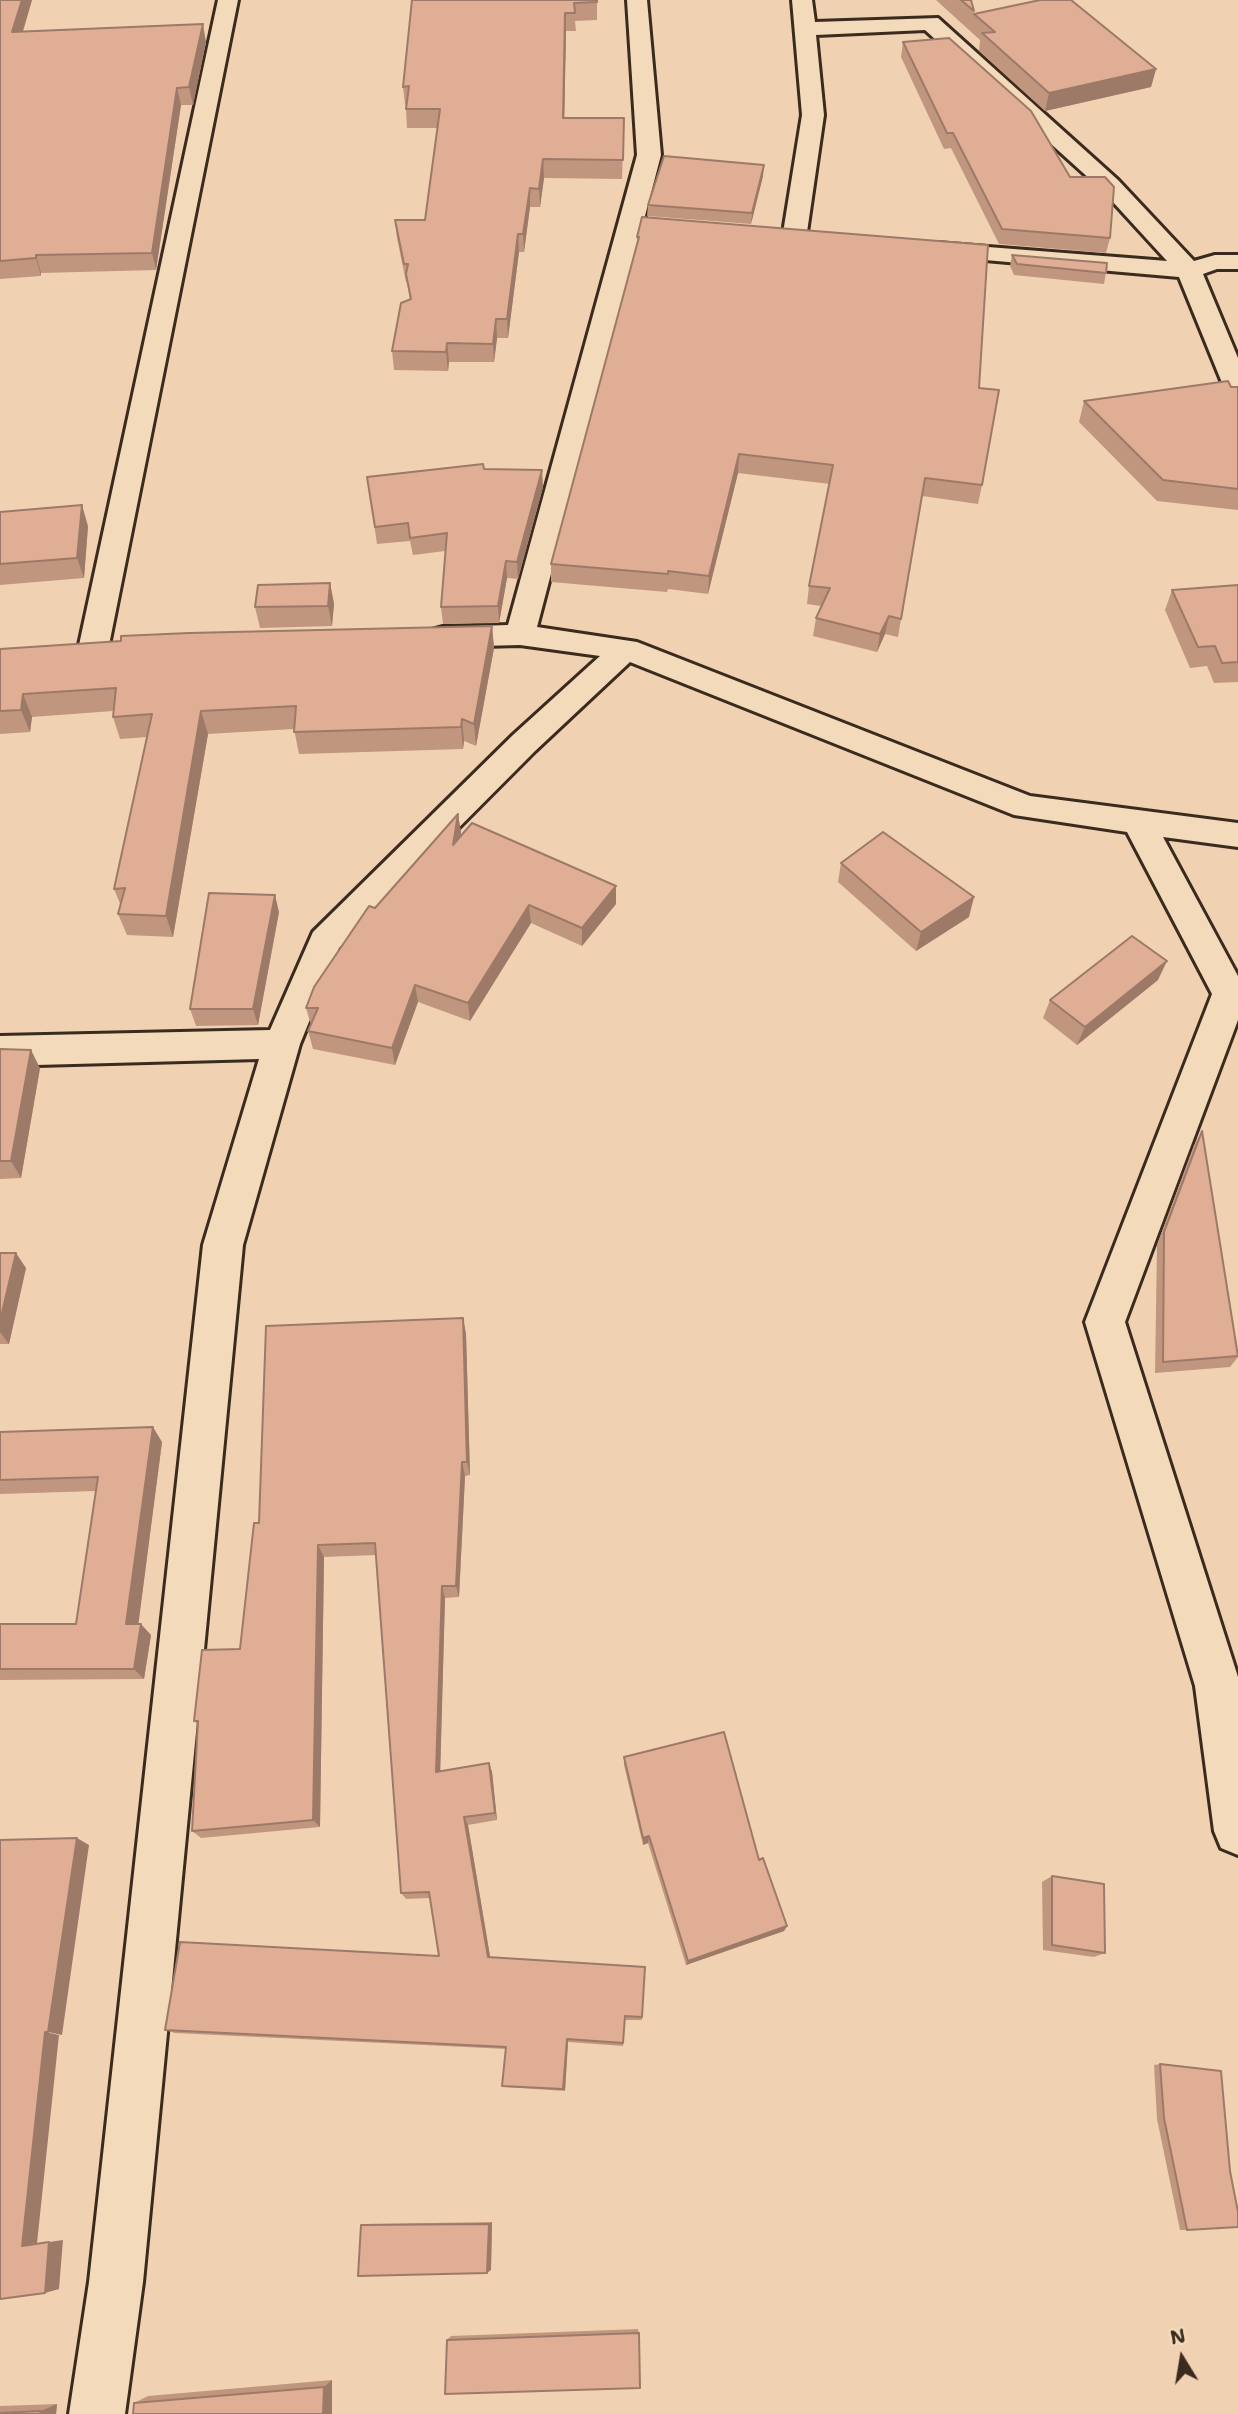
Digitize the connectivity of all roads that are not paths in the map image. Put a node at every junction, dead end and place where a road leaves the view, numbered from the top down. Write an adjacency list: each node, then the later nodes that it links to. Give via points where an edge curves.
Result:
1 (228, 0): 16 (street)
2 (637, 0): 5 (street, via 649,155)
3 (802, 0): 4 (street)
4 (806, 29): 8 (street, via 813,115); 12 (street, via 930,23 1110,185)
5 (631, 224): 6 (street); 14 (street)
6 (658, 226)
7 (767, 236): 8 (street)
8 (794, 239): 9 (street)
9 (821, 241)
10 (917, 248): 12 (street)
11 (1238, 262): 12 (street, via 1216,262)
12 (1189, 270): 13 (street)
13 (1238, 390)
14 (520, 635): 15 (street); 17 (street)
15 (410, 638)
16 (94, 645)
17 (626, 649): 18 (street, via 1026,807); 20 (street, via 524,743 325,941)
18 (1139, 824): 19 (street); 22 (street, via 1230,994 1105,1322 1218,1686)
19 (1238, 835)
20 (282, 1044): 21 (street); 23 (street, via 223,1245 116,2282)
21 (0, 1051)
22 (1238, 1831)
23 (97, 2414)

